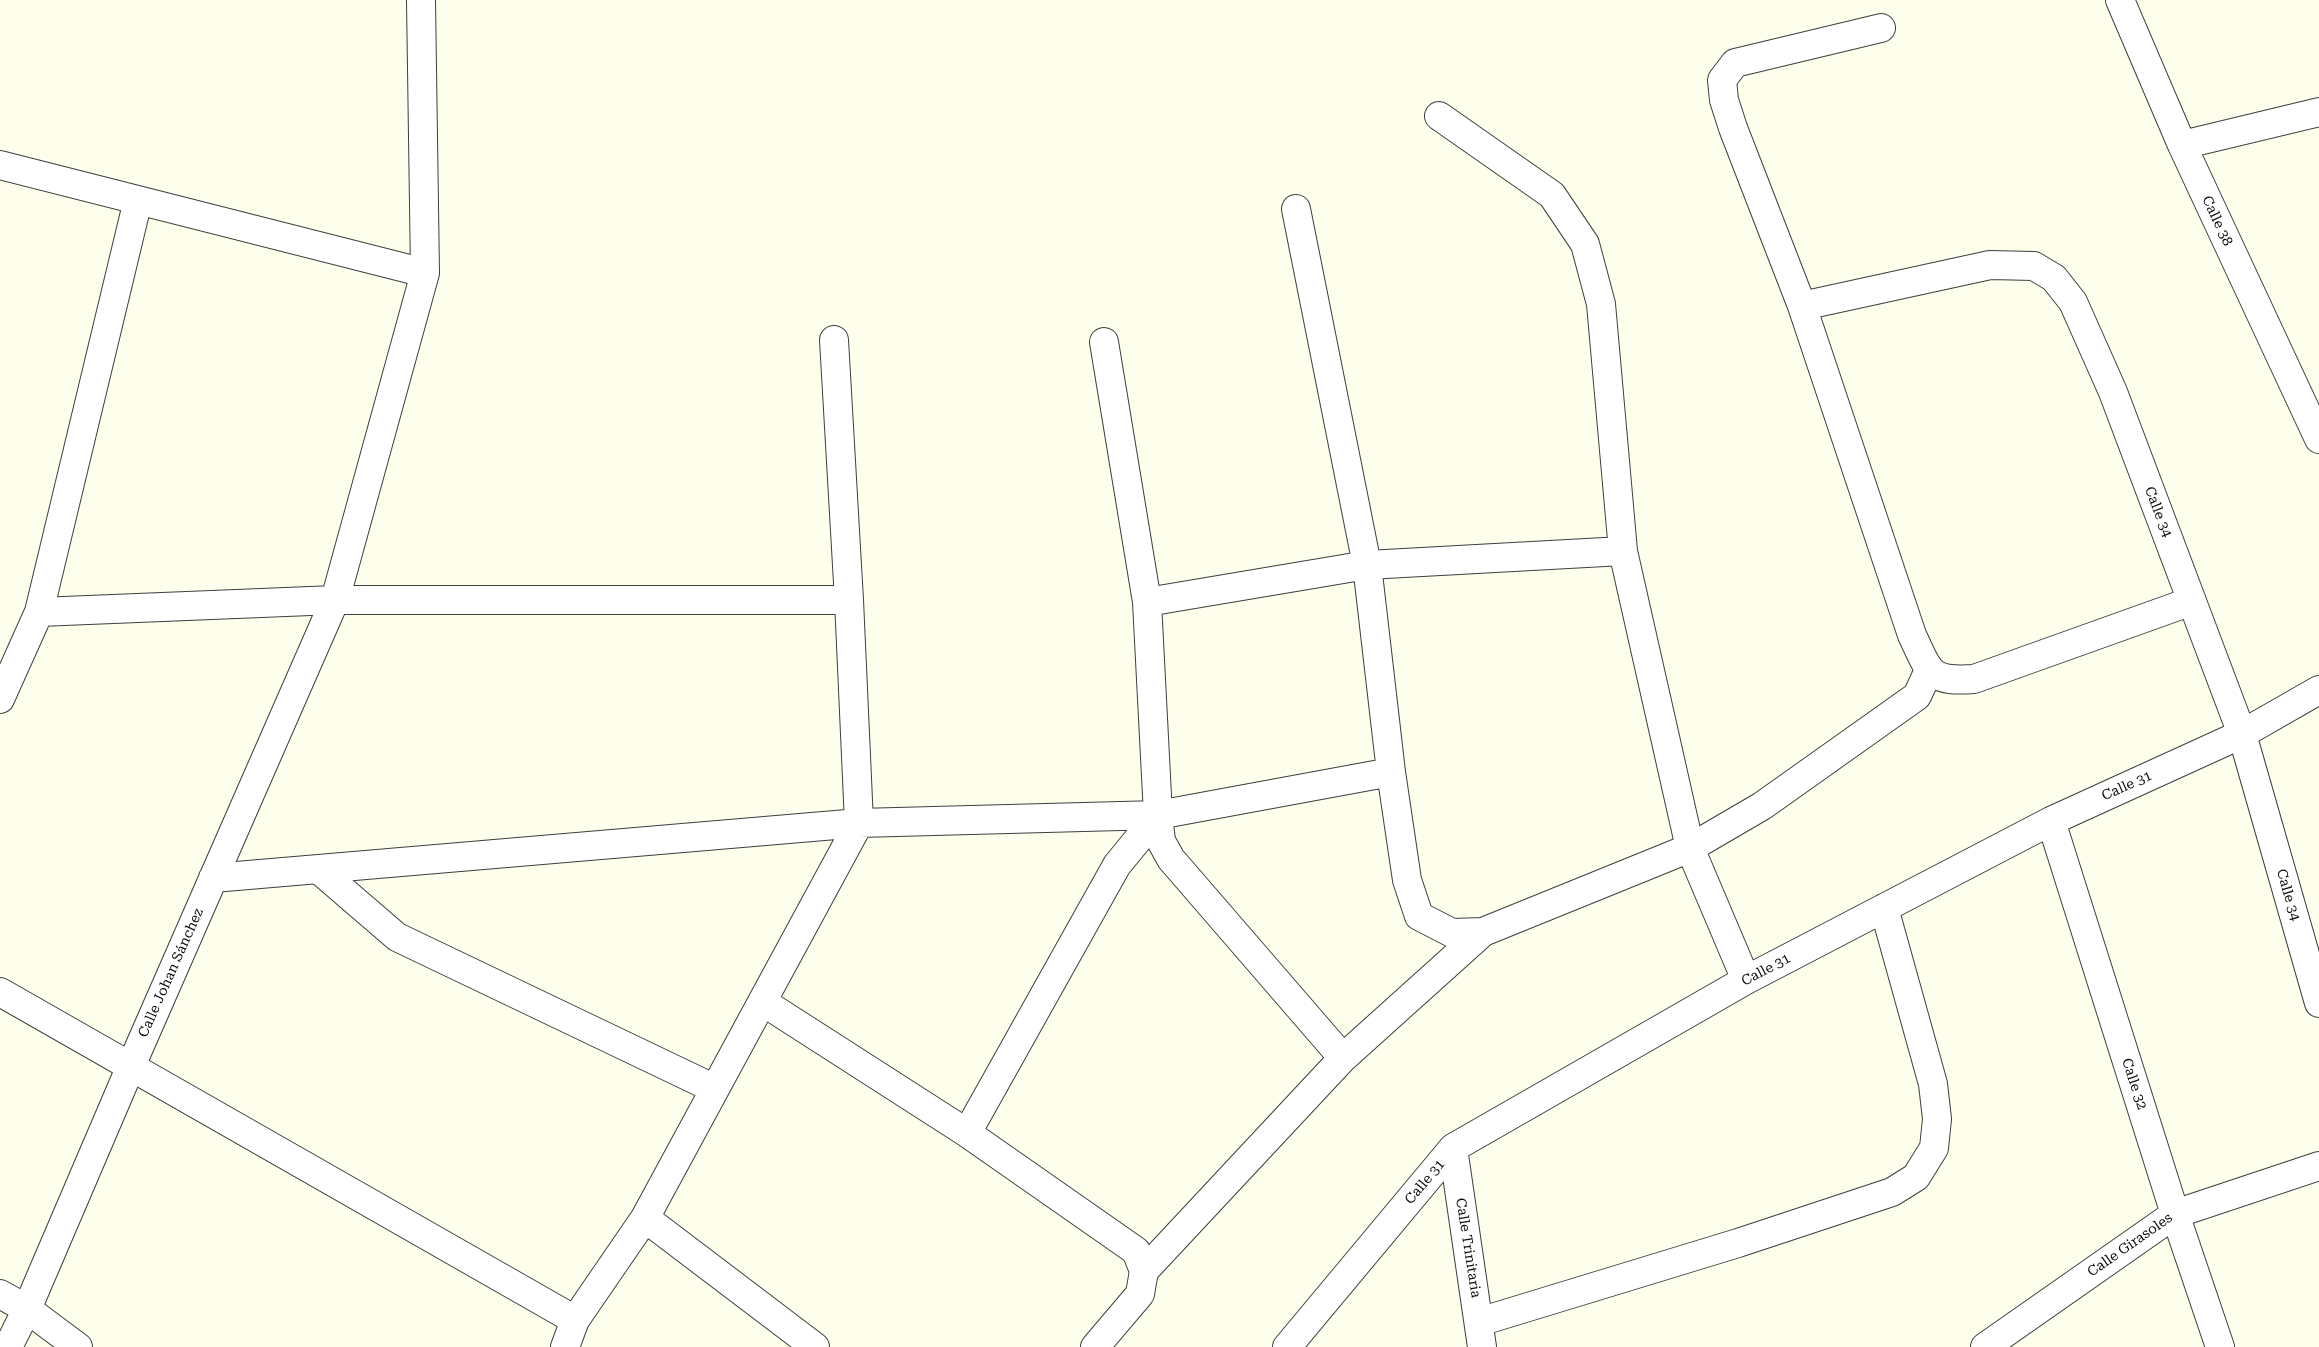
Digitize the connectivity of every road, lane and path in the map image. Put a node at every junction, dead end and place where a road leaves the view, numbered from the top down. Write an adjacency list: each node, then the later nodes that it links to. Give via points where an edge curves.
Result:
1 (421, 0): 10 (street, Calle Johan Sánchez)
2 (2120, 0): 6 (street, Calle 38)
3 (1881, 28): 11 (street, via 1734,63 1722,80 1732,128)
4 (2319, 112): 6 (street)
5 (1439, 116): 15 (street, via 1552,195 1585,244 1600,304)
6 (2182, 145): 14 (street, Calle 38)
7 (0, 165): 8 (street)
8 (138, 200): 10 (street); 21 (street)
9 (1296, 209): 16 (street)
10 (424, 273): 17 (street, Calle Johan Sánchez)
11 (1802, 306): 19 (street, Calle 34, via 1990,265 2034,266 2054,278 2073,302 2113,392); 22 (street, via 1912,635)
12 (834, 340): 18 (street)
13 (1104, 342): 20 (street)
14 (2319, 439)
15 (1623, 551): 16 (street); 30 (street)
16 (1367, 565): 20 (street); 26 (street)
17 (335, 600): 18 (street); 21 (street); 32 (street, Calle Johan Sánchez)
18 (849, 600): 29 (street)
19 (2192, 601): 22 (street, via 1974,679 1948,681); 25 (street, Calle 34)
20 (1148, 602): 27 (street)
21 (39, 612): 24 (street)
22 (1929, 670): 30 (street, via 1917,696 1762,806)
23 (2319, 690): 25 (street, Calle 31)
24 (0, 699)
25 (2242, 734): 28 (street, Calle 31); 38 (street, Calle 34)
26 (1391, 772): 27 (street); 34 (street, via 1407,880 1420,916 1452,934)
27 (1158, 815): 29 (street); 39 (street, via 1161,841 1171,859); 42 (street, via 1117,865)
28 (2051, 821): 33 (street, Calle 31); 45 (street, Calle 32)
29 (859, 823): 31 (street); 37 (street)
30 (1690, 848): 34 (street); 35 (street)
31 (318, 869): 32 (street); 41 (street, via 397,937)
32 (212, 878): 40 (street, Calle Johan Sánchez)
33 (1884, 908): 35 (street, Calle 31); 51 (street, via 1933,1084 1937,1119 1934,1148 1916,1177 1892,1192)
34 (1483, 932): 39 (street)
35 (1746, 980): 43 (street, Calle 31)
36 (0, 992): 40 (street)
37 (763, 1002): 41 (street); 42 (street)
38 (2319, 1003)
39 (1342, 1058): 47 (street)
40 (131, 1066): 49 (street, Calle Johan Sánchez); 50 (street)
41 (715, 1089): 46 (street)
42 (967, 1133): 47 (street, via 1136,1251)
43 (1453, 1148): 51 (street, Calle Trinitaria); 57 (street, Calle 31)
44 (2319, 1166): 45 (street, Calle Girasoles)
45 (2175, 1214): 58 (street, Calle Girasoles); 59 (street, Calle 32)
46 (645, 1218): 50 (street); 55 (street)
47 (1144, 1271): 56 (street, via 1140,1294)
48 (0, 1294): 49 (street)
49 (27, 1309): 52 (street, Calle Johan Sánchez); 53 (street)
50 (575, 1320): 54 (street)
51 (1480, 1334)
52 (8, 1347)
53 (78, 1347)
54 (565, 1347)
55 (815, 1347)
56 (1095, 1347)
57 (1287, 1347)
58 (1984, 1347)
59 (2220, 1347)

